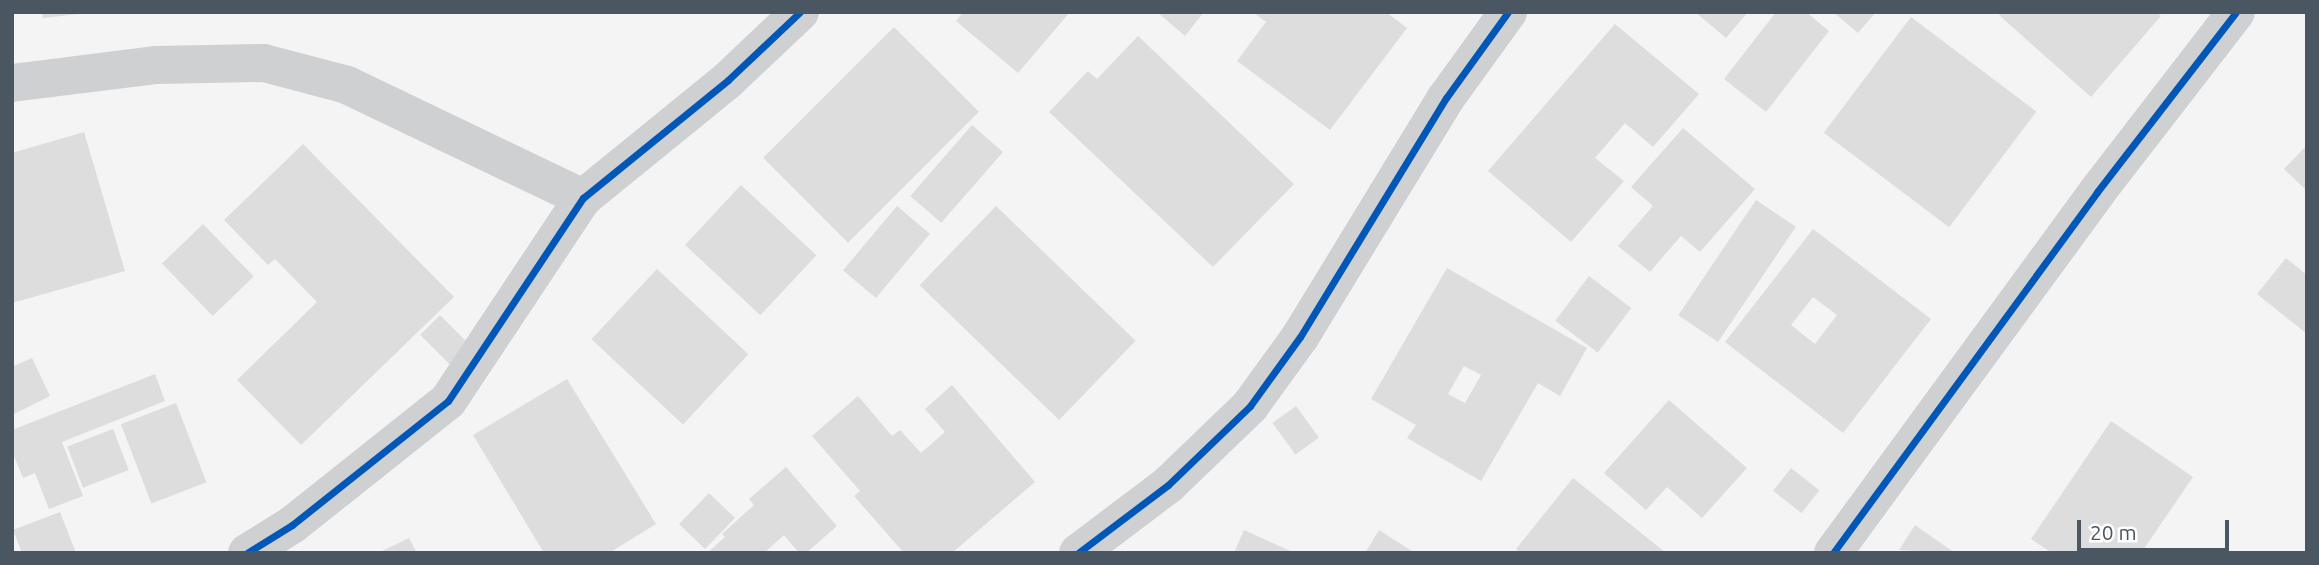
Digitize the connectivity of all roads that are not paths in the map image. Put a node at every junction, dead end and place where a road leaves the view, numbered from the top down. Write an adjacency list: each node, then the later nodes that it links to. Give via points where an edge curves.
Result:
1 (800, 12): 5 (street, via 728,80)
2 (1508, 12): 7 (street, via 1446,98 1308,325 1250,406 1168,485)
3 (2236, 12): 8 (street, via 2096,192)
4 (12, 83): 5 (street, via 157,65 264,63 347,85)
5 (583, 198): 6 (street, via 448,401 292,525)
6 (247, 553)
7 (1079, 553)
8 (1833, 553)

